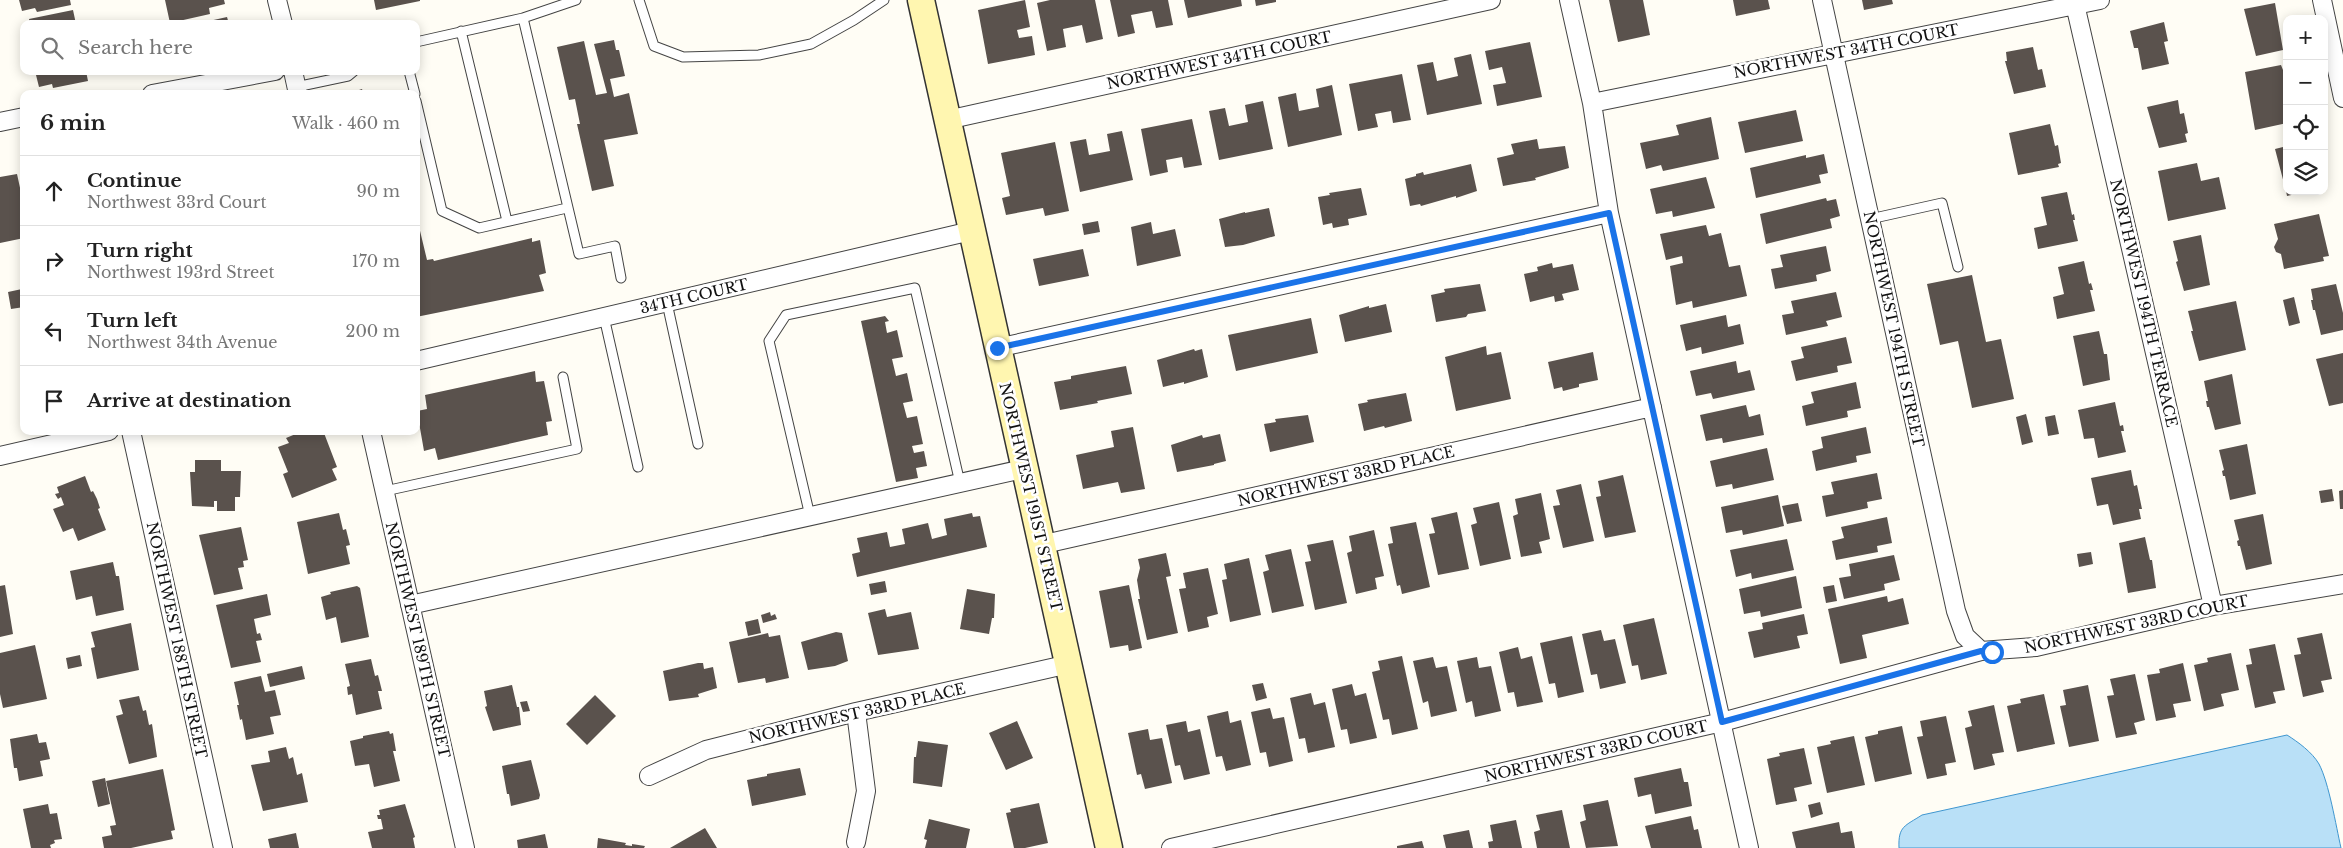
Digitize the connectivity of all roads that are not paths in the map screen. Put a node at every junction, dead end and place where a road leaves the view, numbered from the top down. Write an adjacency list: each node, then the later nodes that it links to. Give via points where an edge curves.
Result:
1 (277, 0): 13 (street)
2 (576, 0): 12 (lane)
3 (639, 0): 4 (lane, via 654,46 683,56 759,55 811,44)
4 (884, 0)
5 (920, 0): 27 (street, NORTHWEST 191ST STREET)
6 (1491, 0): 27 (street, NORTHWEST 34TH COURT)
7 (1569, 0): 24 (street)
8 (1822, 0): 16 (street, NORTHWEST 194TH STREET)
9 (2100, 0): 11 (street, NORTHWEST 34TH COURT)
10 (2322, 0): 23 (street)
11 (2075, 3): 16 (street, NORTHWEST 34TH COURT); 55 (street, NORTHWEST 194TH TERRACE)
12 (523, 18): 14 (lane); 29 (lane)
13 (281, 20)
14 (461, 30): 15 (lane); 32 (lane)
15 (420, 41)
16 (1834, 53): 24 (street, NORTHWEST 34TH COURT); 31 (street, NORTHWEST 194TH STREET)
17 (254, 75): 21 (street)
18 (349, 75): 20 (lane)
19 (410, 75): 22 (lane)
20 (296, 84)
21 (173, 90)
22 (413, 90)
23 (2343, 98)
24 (1592, 103): 30 (street)
25 (20, 118): 28 (street)
26 (420, 118): 32 (lane, via 442,211 479,228)
27 (947, 120): 33 (street, NORTHWEST 191ST STREET)
28 (0, 122)
29 (567, 208): 32 (lane); 35 (lane, via 579,254 615,246)
30 (1609, 213): 38 (street); 41 (street)
31 (1870, 219): 34 (lane, via 1942,203); 56 (street, NORTHWEST 194TH STREET, via 1956,611 1965,636)
32 (507, 221)
33 (971, 231): 36 (street, 34TH COURT); 38 (street, NORTHWEST 191ST STREET)
34 (1958, 267)
35 (621, 278)
36 (667, 303): 37 (street, 34TH COURT); 45 (lane)
37 (604, 317): 39 (street, 34TH COURT); 47 (lane)
38 (997, 348): 48 (street, NORTHWEST 191ST STREET)
39 (420, 360)
40 (563, 377): 50 (lane, via 576,449)
41 (1652, 407): 52 (street, NORTHWEST 33RD PLACE); 59 (street)
42 (92, 435): 46 (street)
43 (132, 435): 62 (street, NORTHWEST 188TH STREET)
44 (372, 435): 50 (street, NORTHWEST 189TH STREET)
45 (698, 444)
46 (0, 456)
47 (638, 467)
48 (1023, 469): 49 (street); 52 (street, NORTHWEST 191ST STREET)
49 (960, 483): 51 (street); 51 (lane, via 915,288 786,315 769,341)
50 (384, 491): 54 (street, NORTHWEST 189TH STREET)
51 (810, 516): 54 (street)
52 (1040, 545): 57 (street, NORTHWEST 191ST STREET)
53 (2343, 584): 55 (street, NORTHWEST 33RD COURT)
54 (410, 605): 63 (street, NORTHWEST 189TH STREET)
55 (2214, 606): 56 (street, NORTHWEST 33RD COURT, via 2036,647)
56 (1981, 651): 59 (street, NORTHWEST 33RD COURT)
57 (1069, 664): 58 (street, NORTHWEST 33RD PLACE); 64 (street, NORTHWEST 191ST STREET)
58 (856, 712): 60 (street, NORTHWEST 33RD PLACE, via 706,750); 61 (street, via 866,791)
59 (1722, 722): 65 (street, NORTHWEST 33RD COURT); 66 (street)
60 (649, 776)
61 (856, 842)
62 (223, 848)
63 (465, 848)
64 (1109, 848)
65 (1171, 848)
66 (1750, 848)

